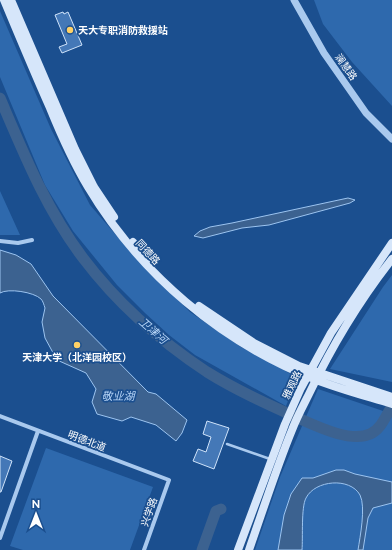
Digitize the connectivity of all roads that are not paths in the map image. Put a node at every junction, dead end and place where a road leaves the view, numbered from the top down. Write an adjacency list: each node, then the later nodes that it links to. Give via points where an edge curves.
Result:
1 (4, 0): 9 (main road, 同德路, via 73,160 100,207 134,251 165,283 206,318 260,354)
2 (11, 0): 9 (main road, 同德路, via 83,167 123,230 172,284 208,313 254,343)
3 (294, 0): 4 (street, 澜慧路, via 324,53 366,112)
4 (392, 139)
5 (32, 240): 6 (street, via 18,243)
6 (0, 241)
7 (392, 243): 9 (main road, 雅观路, via 331,332)
8 (392, 259): 10 (main road, 雅观路, via 356,310)
9 (309, 373): 10 (main road, 同德路); 15 (main road, 雅观路, via 292,409)
10 (317, 377): 11 (main road, 同德路); 15 (main road, 雅观路, via 302,409)
11 (379, 397): 12 (main road, 同德路); 13 (main road, 同德路)
12 (392, 397)
13 (392, 404)
14 (0, 416): 16 (street, 明德北道)
15 (289, 426): 18 (main road, 雅观路); 23 (main road, 雅观路)
16 (38, 431): 19 (street, 明德北道); 20 (street)
17 (227, 444): 18 (lane)
18 (272, 460): 22 (main road, 雅观路)
19 (169, 480): 21 (street, 兴学路)
20 (0, 538)
21 (144, 550)
22 (238, 550)
23 (249, 550)

